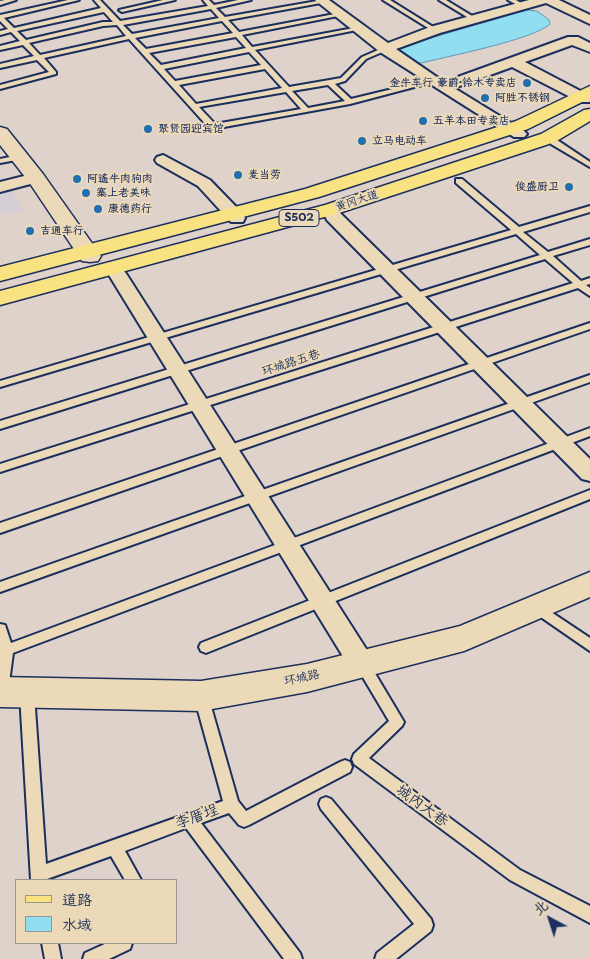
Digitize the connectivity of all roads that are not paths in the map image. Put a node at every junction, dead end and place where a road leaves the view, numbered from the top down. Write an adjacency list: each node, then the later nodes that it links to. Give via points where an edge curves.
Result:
1 (13, 0): 13 (lane)
2 (76, 0): 19 (lane)
3 (97, 0): 16 (lane)
4 (172, 0): 17 (lane)
5 (206, 0): 15 (lane)
6 (248, 0): 15 (lane)
7 (321, 0): 18 (street); 21 (lane)
8 (386, 0): 25 (lane)
9 (442, 0): 20 (lane)
10 (511, 0): 14 (lane)
11 (543, 0): 14 (street)
12 (549, 0): 22 (street)
13 (0, 3)
14 (523, 6): 20 (street)
15 (213, 7): 21 (lane); 23 (lane)
16 (107, 9): 23 (lane); 26 (lane)
17 (122, 10)
18 (340, 15): 24 (street); 29 (lane)
19 (0, 17): 26 (lane)
20 (474, 19): 25 (street)
21 (226, 20): 29 (lane); 30 (lane)
22 (590, 20)
23 (120, 23): 30 (lane); 32 (lane)
24 (357, 28): 35 (street); 36 (lane)
25 (435, 30): 35 (street)
26 (13, 31): 28 (lane); 32 (lane)
27 (590, 32): 31 (street)
28 (0, 34)
29 (239, 35): 36 (lane); 37 (lane)
30 (129, 37): 37 (lane); 38 (lane)
31 (573, 40): 34 (street); 39 (street)
32 (24, 42): 33 (lane); 38 (lane)
33 (0, 48)
34 (590, 48)
35 (385, 49): 43 (lane, via 364,58 343,80); 45 (street)
36 (253, 50): 41 (lane); 42 (lane)
37 (143, 52): 42 (lane)
38 (38, 57): 40 (lane); 46 (lane, via 54,73)
39 (514, 62): 45 (street); 48 (street)
40 (0, 66)
41 (267, 66): 44 (lane); 47 (lane)
42 (158, 68): 44 (lane)
43 (329, 82): 47 (lane); 49 (lane)
44 (173, 84): 50 (lane)
45 (438, 84): 49 (lane); 52 (street)
46 (0, 87)
47 (288, 89): 50 (lane); 51 (lane)
48 (588, 101): 65 (main road, 黄冈大道 / S502, via 312,192); 69 (main road, 黄冈大道 / S502, via 548,138 332,209)
49 (350, 102): 51 (lane)
50 (194, 106): 51 (lane, via 213,127)
51 (305, 109)
52 (519, 134)
53 (554, 142): 56 (lane)
54 (5, 147): 57 (main road)
55 (163, 160): 62 (street, via 204,183)
56 (590, 165)
57 (36, 178): 59 (street); 64 (main road)
58 (459, 181): 68 (lane)
59 (0, 187)
60 (590, 209): 72 (lane)
61 (333, 216): 76 (street)
62 (237, 218)
63 (590, 242): 73 (lane)
64 (90, 256)
65 (0, 274)
66 (118, 275): 86 (street)
67 (590, 281): 75 (lane, 环城路五巷)
68 (590, 293)
69 (0, 298)
70 (590, 326): 78 (lane)
71 (590, 378): 80 (lane)
72 (0, 384)
73 (0, 425)
74 (590, 432): 85 (lane)
75 (0, 468)
76 (590, 474)
77 (590, 494): 84 (lane)
78 (0, 528)
79 (590, 584): 81 (main road, 环城路)
80 (0, 587)
81 (536, 607): 83 (lane); 86 (main road, 环城路, via 464,638)
82 (0, 630): 85 (lane)
83 (590, 645)
84 (206, 647)
85 (7, 650): 87 (lane)
86 (362, 663): 88 (main road, 环城路, via 307,678); 96 (lane, 城内大巷, via 397,722 359,759 515,874)
87 (9, 692): 88 (main road, 环城路); 94 (lane)
88 (201, 696): 91 (lane)
89 (345, 767): 91 (lane, 李厝埕, via 244,820)
90 (326, 804): 102 (lane, via 424,925)
91 (232, 805): 92 (lane, 李厝埕)
92 (190, 820): 93 (lane, 李厝埕); 101 (lane)
93 (114, 847): 94 (lane, 李厝埕); 95 (lane)
94 (38, 877)
95 (132, 879)
96 (590, 915)
97 (50, 944): 99 (lane)
98 (122, 944): 100 (lane)
99 (53, 959)
100 (91, 959)
101 (294, 959)
102 (383, 959)

